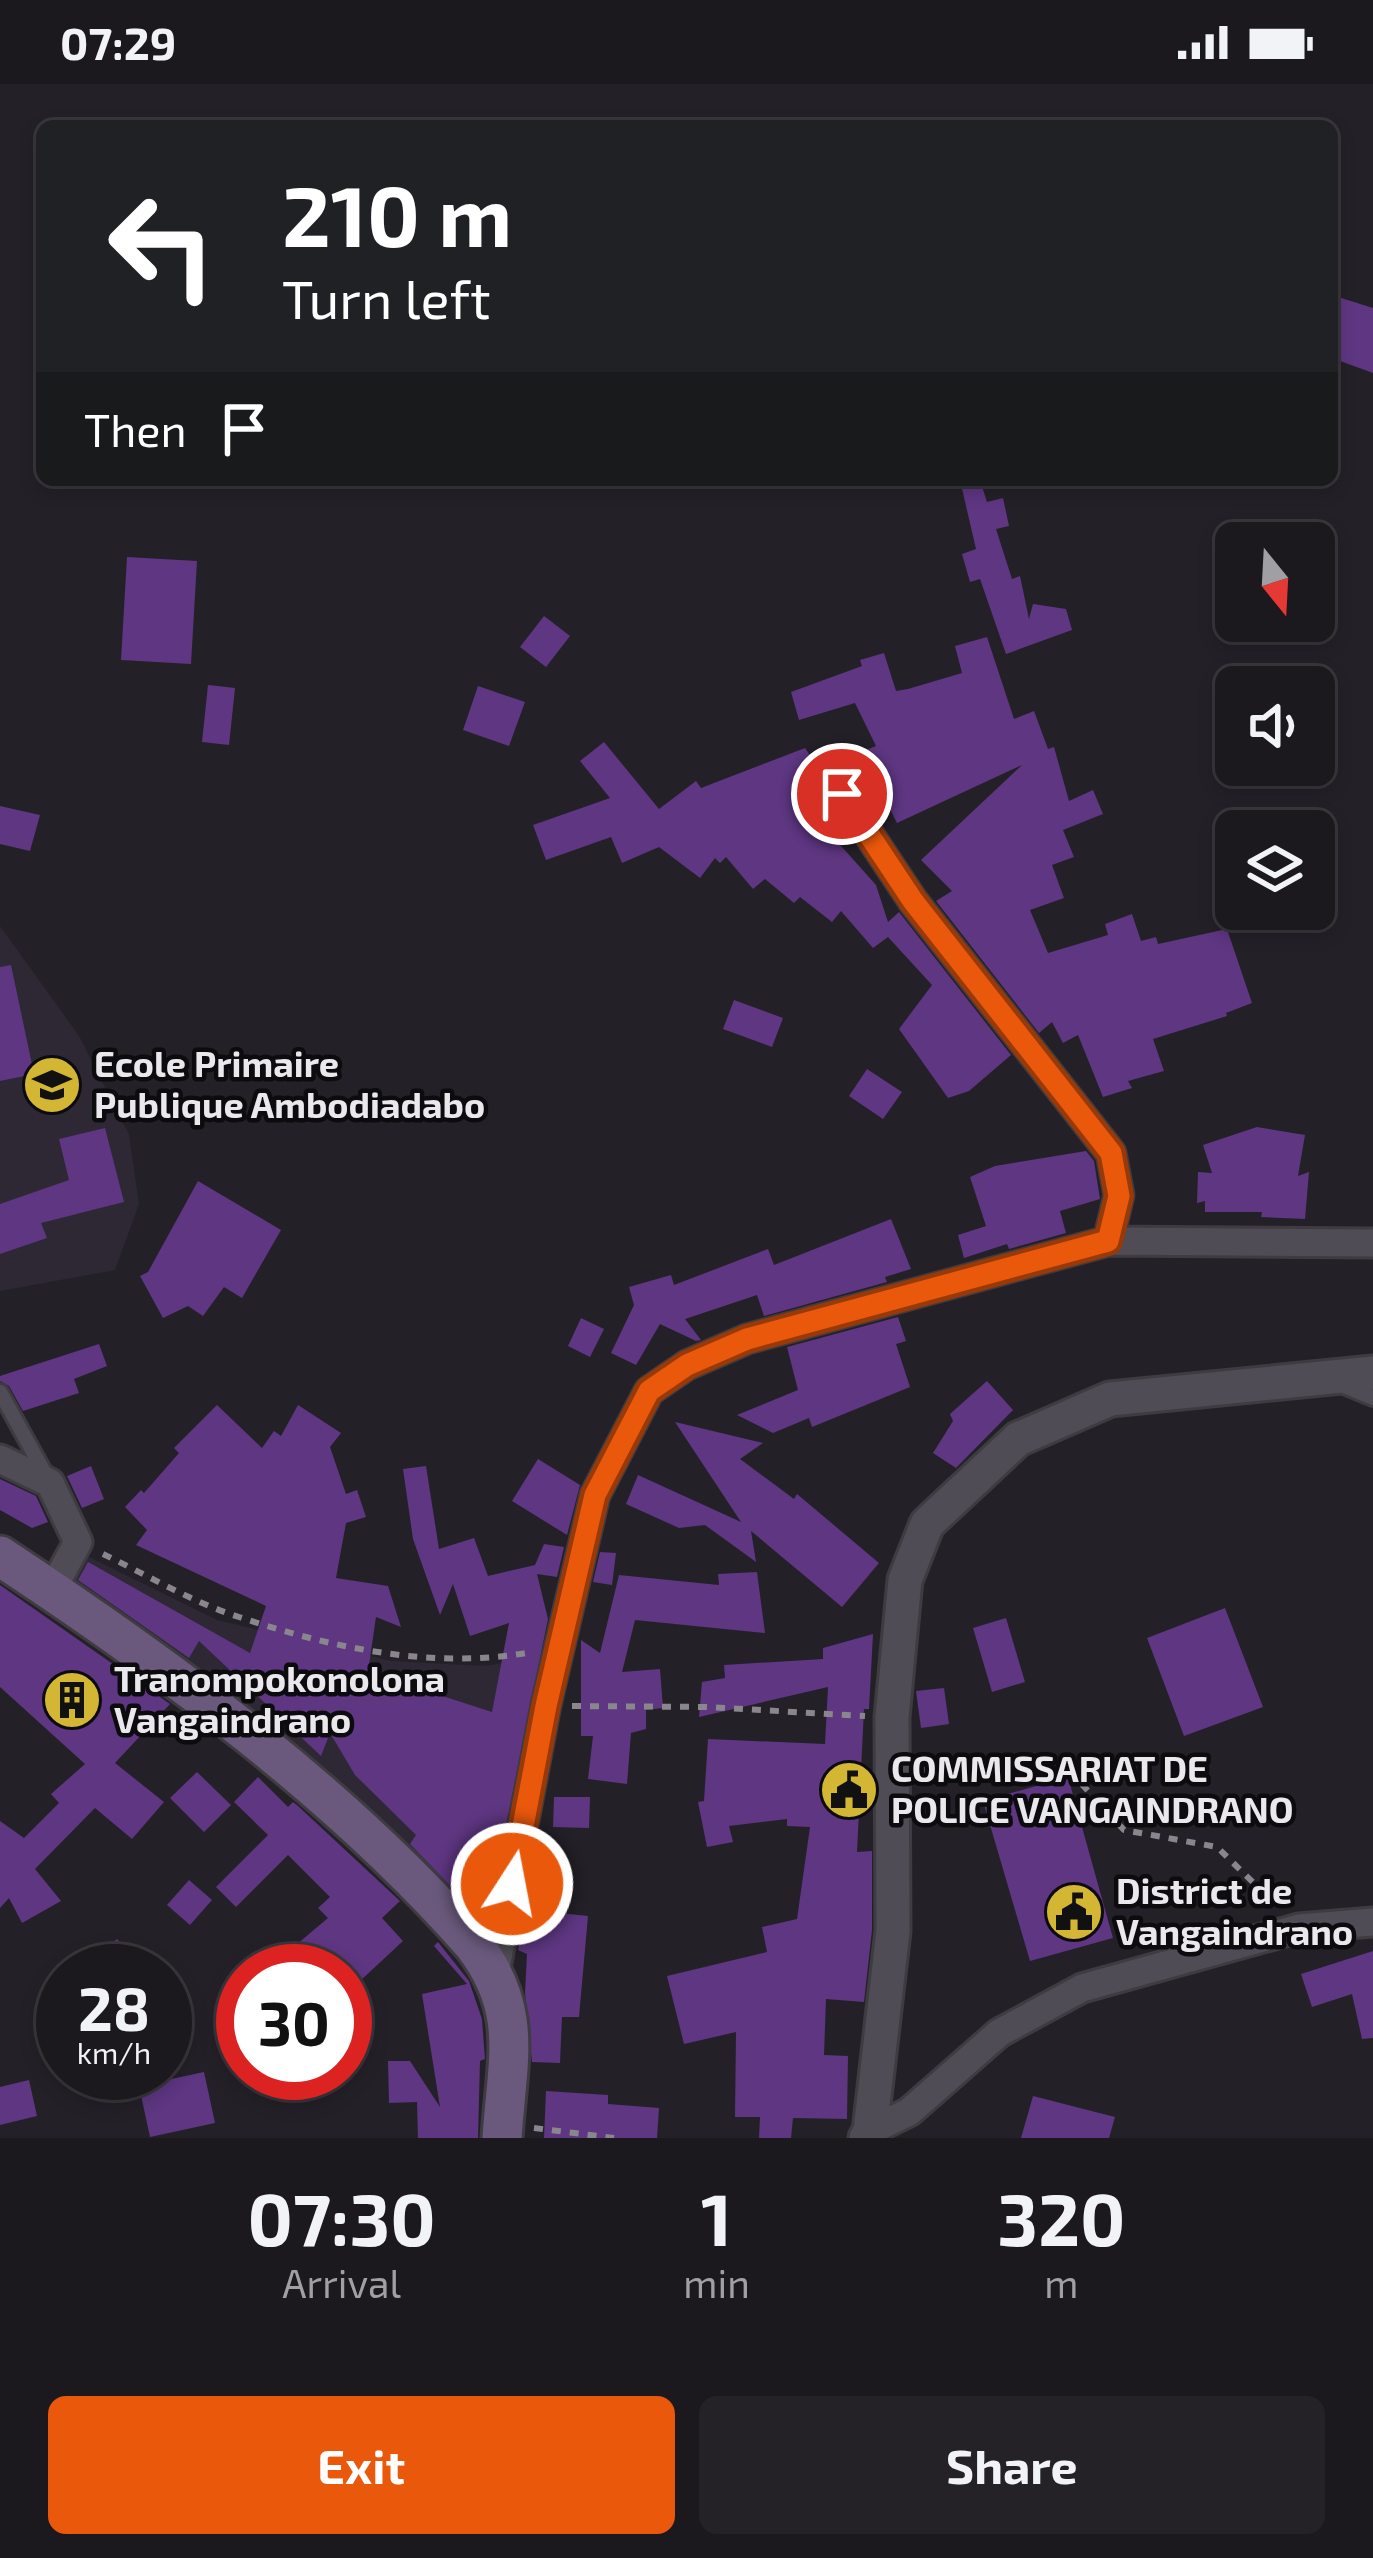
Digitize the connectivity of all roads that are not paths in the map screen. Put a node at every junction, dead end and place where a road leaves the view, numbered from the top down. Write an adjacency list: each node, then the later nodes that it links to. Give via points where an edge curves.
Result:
1 (842, 794): 2 (street, via 913,901 1111,1153 1119,1196)
2 (1108, 1241): 3 (street); 13 (street, via 747,1339 649,1391 595,1495)
3 (1373, 1244)
4 (1373, 1373): 5 (street)
5 (1323, 1378): 7 (lane); 15 (street, via 1110,1400 1018,1439 927,1524 905,1580 892,1717 893,1931)
6 (0, 1392): 9 (lane)
7 (1373, 1398)
8 (0, 1459): 9 (street)
9 (50, 1483): 11 (street, via 78,1542)
10 (0, 1556): 11 (main road)
11 (52, 1590): 13 (main road, via 162,1665 320,1795)
12 (1373, 1922): 15 (street, via 1299,1928 1082,1988 999,2033)
13 (495, 1973): 14 (main road, via 509,2033)
14 (503, 2131)
15 (876, 2136)

